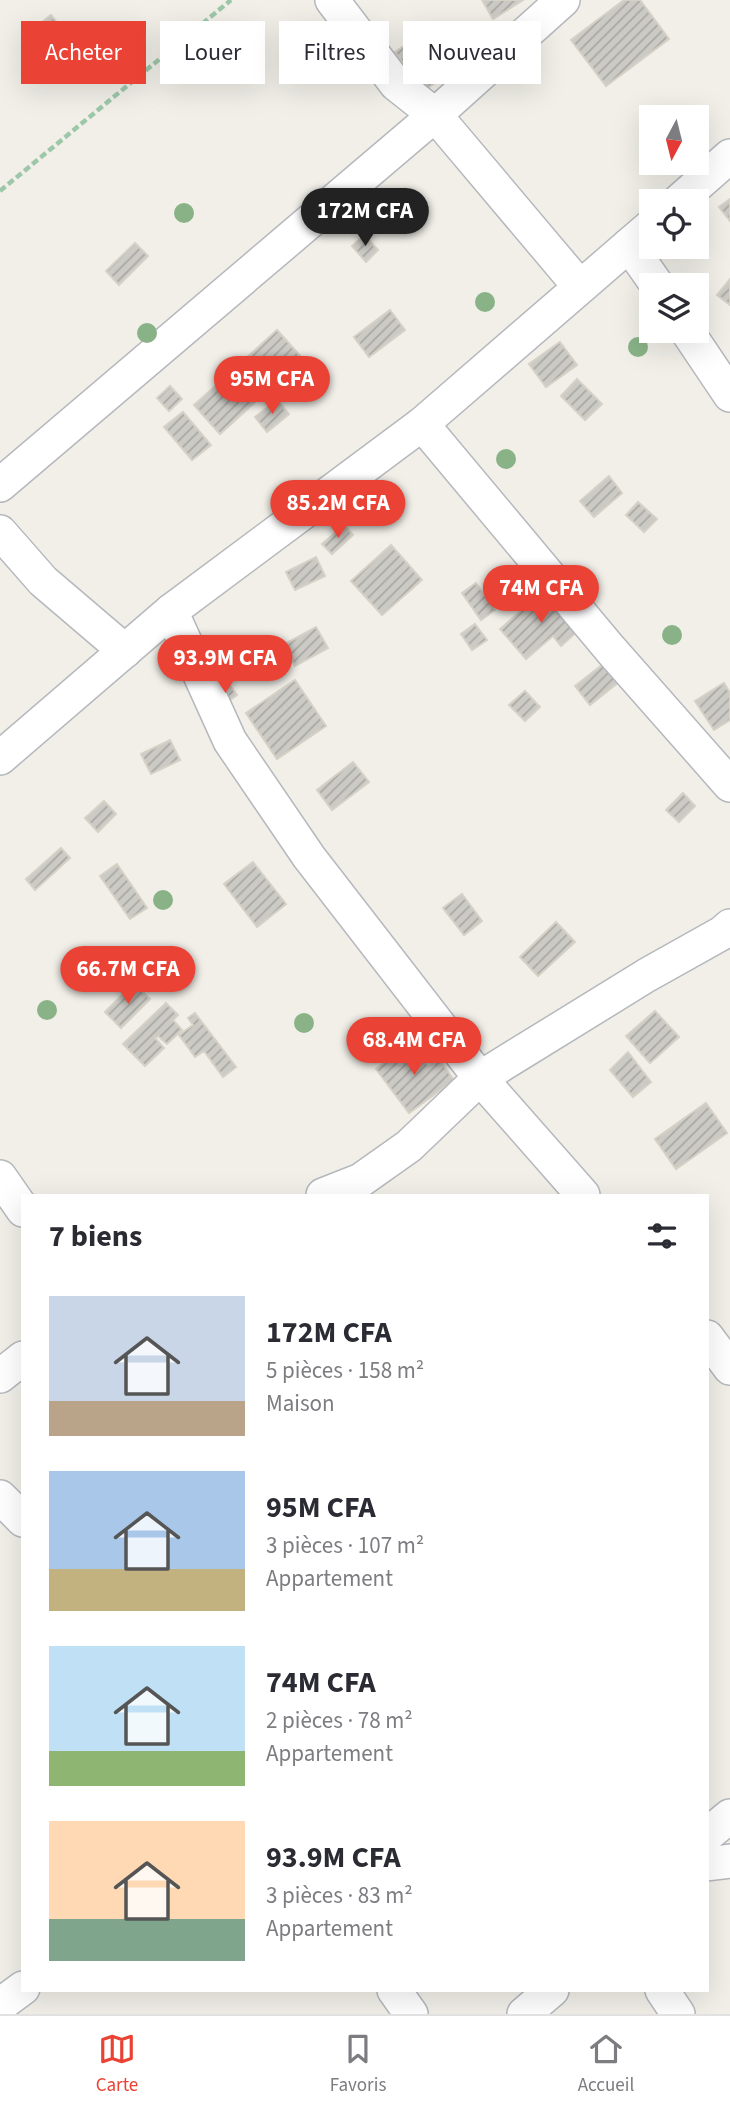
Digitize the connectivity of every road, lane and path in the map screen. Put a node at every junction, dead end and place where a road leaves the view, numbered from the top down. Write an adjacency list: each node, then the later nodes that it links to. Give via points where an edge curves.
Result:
1 (231, 0): 7 (path)
2 (332, 0): 4 (street, via 396,85)
3 (563, 0): 4 (street)
4 (435, 115): 9 (street); 13 (street)
5 (730, 156): 6 (street)
6 (692, 189)
7 (0, 191)
8 (639, 236): 9 (street)
9 (580, 287): 12 (street)
10 (695, 343): 11 (street)
11 (730, 395)
12 (422, 424): 15 (street); 18 (street)
13 (0, 485)
14 (0, 532): 16 (street, via 43,581)
15 (172, 611): 16 (street); 22 (street, via 230,741 309,857)
16 (125, 651): 17 (street)
17 (0, 758)
18 (730, 785)
19 (730, 926): 21 (street)
20 (730, 950): 21 (street)
21 (647, 975): 22 (street)
22 (480, 1078): 24 (street, via 409,1146 361,1180); 25 (street)
23 (0, 1177): 26 (street)
24 (326, 1194)
25 (582, 1194)
26 (21, 1207)
27 (709, 1340): 29 (street)
28 (21, 1360): 30 (street)
29 (730, 1368)
30 (0, 1376)
31 (0, 1497): 32 (street)
32 (21, 1518)
33 (730, 1816): 34 (street)
34 (709, 1833)
35 (730, 1861): 36 (street)
36 (709, 1864)
37 (21, 1989): 41 (street)
38 (395, 1992): 42 (street)
39 (550, 1992): 43 (street)
40 (663, 1992): 44 (street)
41 (0, 2005)
42 (411, 2014)
43 (524, 2014)
44 (678, 2014)

